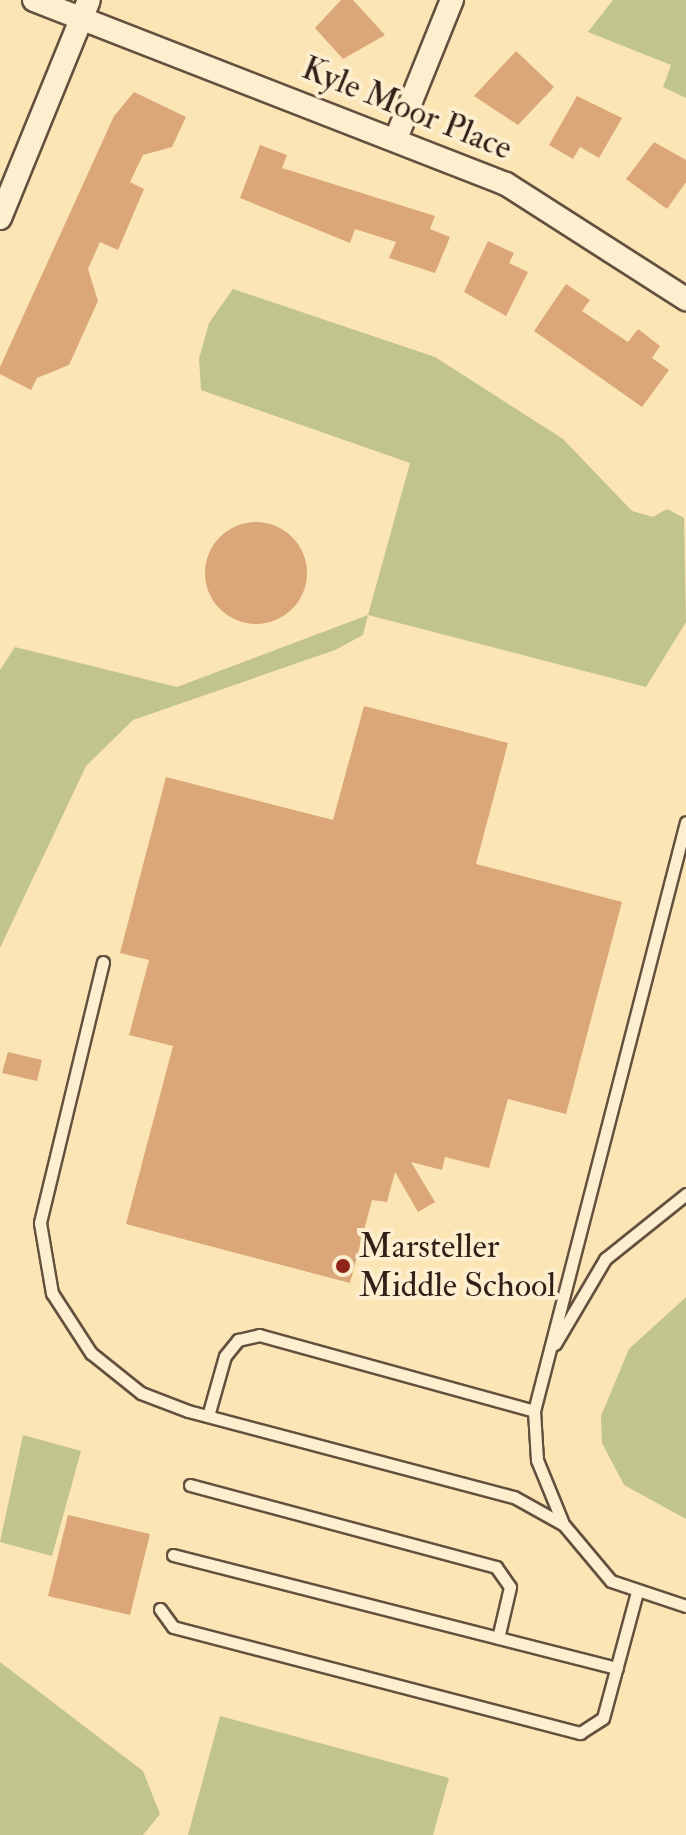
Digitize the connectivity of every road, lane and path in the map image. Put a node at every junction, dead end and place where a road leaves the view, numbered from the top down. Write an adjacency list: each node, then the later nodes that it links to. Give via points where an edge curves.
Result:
1 (34, 0): 3 (street, Kyle Moor Place)
2 (452, 0): 4 (street)
3 (86, 9): 4 (street, Kyle Moor Place); 5 (street)
4 (397, 136): 6 (street, Kyle Moor Place, via 506,184)
5 (0, 218)
6 (686, 299)
7 (686, 822): 10 (lane)
8 (103, 962): 12 (lane, via 44,1188 43,1259 52,1293 91,1353 141,1393)
9 (686, 1194): 10 (lane, via 605,1259)
10 (547, 1358): 11 (lane)
11 (534, 1411): 12 (lane, via 259,1335 238,1340 225,1356); 14 (lane, via 537,1460)
12 (208, 1416): 14 (lane, via 514,1497)
13 (190, 1485): 19 (lane, via 496,1567 510,1587)
14 (564, 1525): 16 (lane, via 601,1575)
15 (173, 1555): 19 (lane)
16 (637, 1592): 17 (lane); 20 (lane)
17 (686, 1606)
18 (160, 1609): 20 (lane, via 173,1627 580,1733 603,1718)
19 (498, 1638): 20 (lane)
20 (617, 1668)

